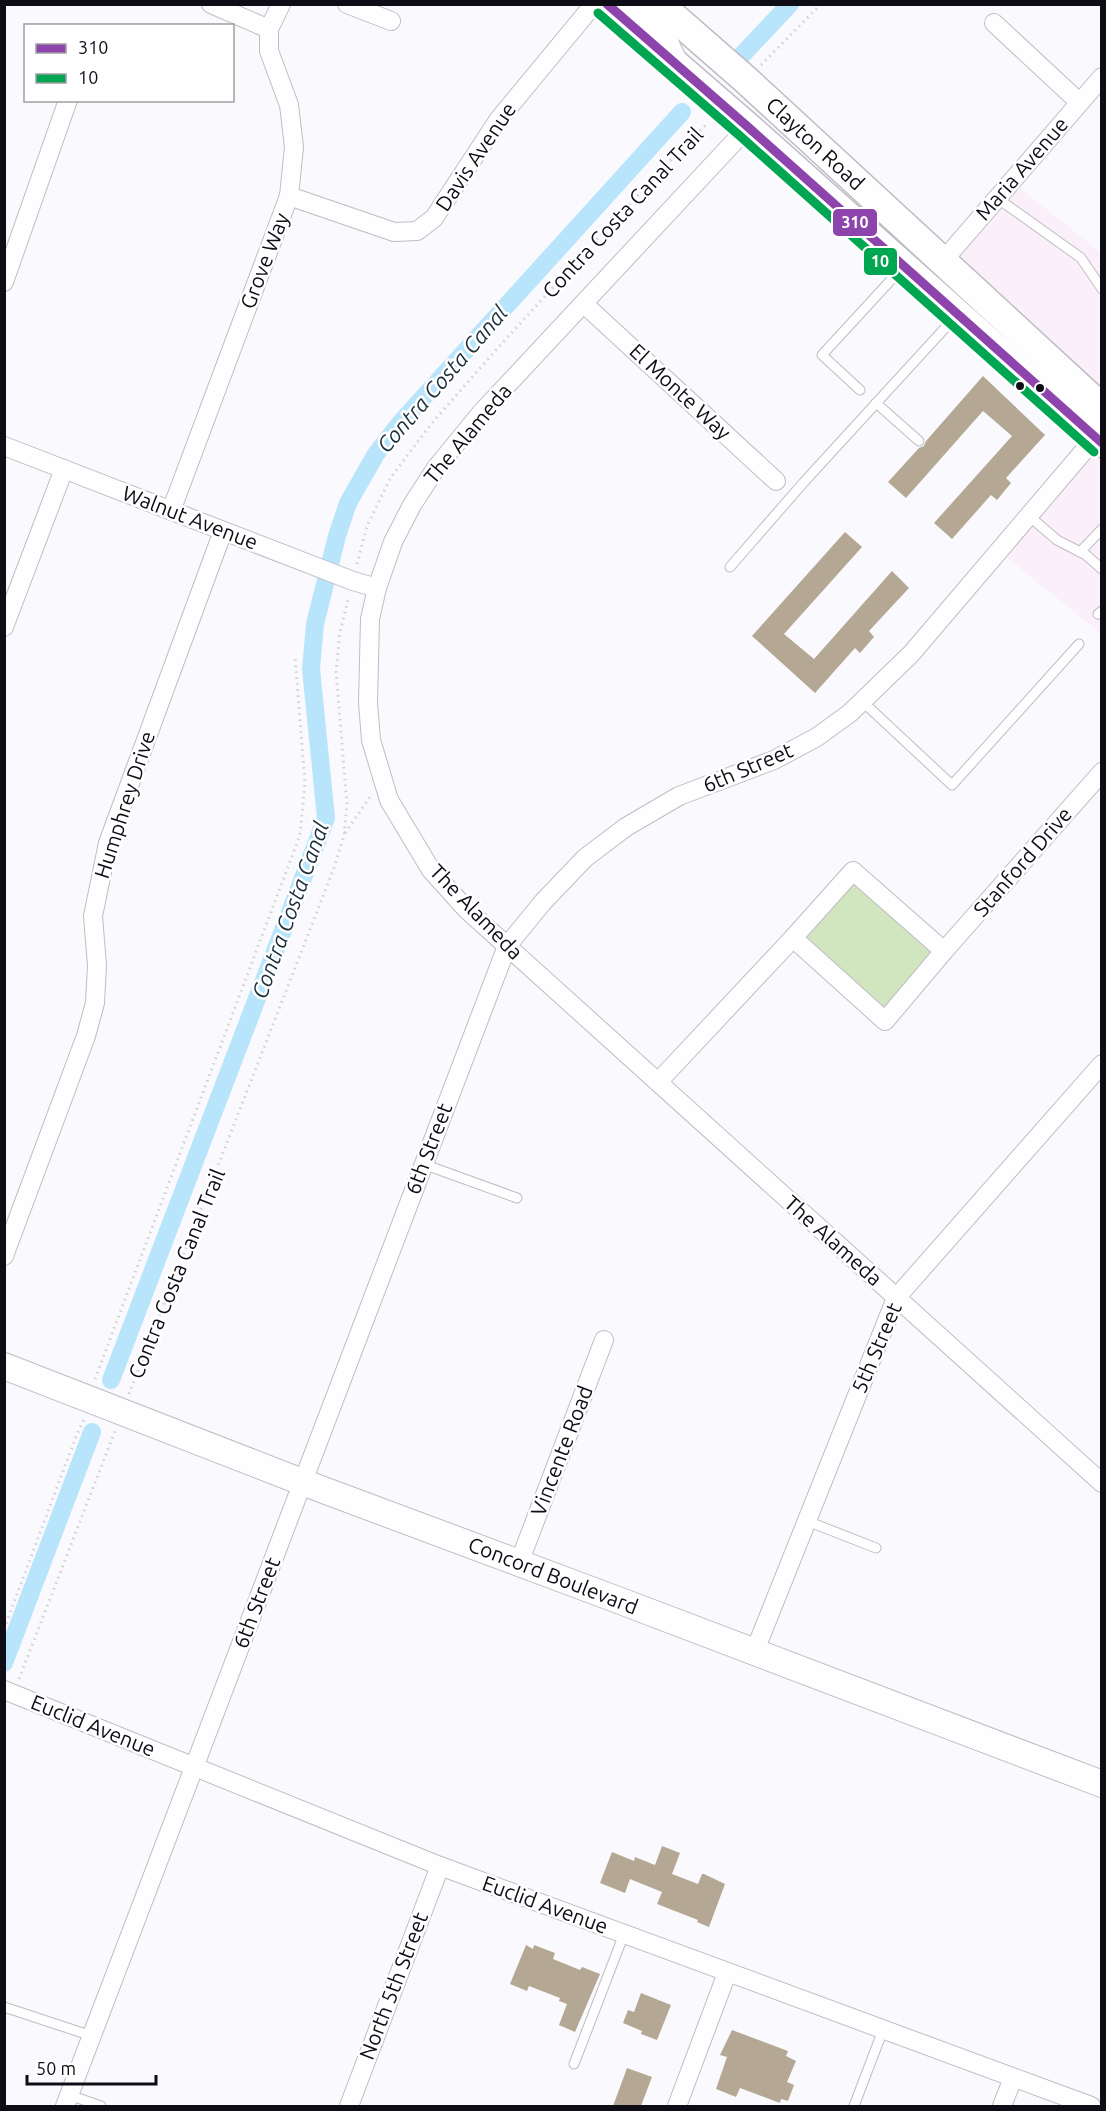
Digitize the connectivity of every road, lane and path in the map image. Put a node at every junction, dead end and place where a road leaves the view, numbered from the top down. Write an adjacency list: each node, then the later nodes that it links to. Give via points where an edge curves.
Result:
1 (210, 4): 11 (street)
2 (281, 4): 11 (street, Grove Way)
3 (347, 4): 9 (street)
4 (594, 4): 19 (street, Davis Avenue, via 499,119 434,218 417,231 394,232)
5 (606, 4): 12 (main road, Clayton Road)
6 (633, 4): 12 (street, via 665,33)
7 (659, 4): 14 (main road, Clayton Road)
8 (821, 4): 14 (path)
9 (392, 21)
10 (994, 23): 16 (street)
11 (269, 29): 19 (street, Grove Way, via 268,51 289,105 294,147)
12 (682, 69): 17 (main road, Clayton Road)
13 (1101, 77): 16 (street, Maria Avenue)
14 (746, 80): 21 (main road, Clayton Road)
15 (67, 102): 23 (street)
16 (1080, 102): 20 (street, Maria Avenue)
17 (725, 107): 18 (main road, Clayton Road); 42 (path, Contra Costa Canal Trail, via 599,237 432,423 392,477 367,526)
18 (748, 127): 22 (main road, Clayton Road); 25 (street, The Alameda)
19 (289, 196): 35 (street, Grove Way)
20 (997, 198): 21 (street, Maria Avenue); 24 (lane, via 1081,258)
21 (942, 262): 29 (main road, Clayton Road)
22 (904, 266): 26 (main road, Clayton Road); 27 (lane, via 822,355)
23 (4, 282)
24 (1101, 289)
25 (584, 304): 34 (street, El Monte Way); 43 (street, The Alameda, via 481,413 436,468 393,542)
26 (958, 314): 28 (lane); 30 (main road, Clayton Road)
27 (860, 390)
28 (876, 403): 31 (lane); 40 (lane)
29 (1101, 408)
30 (1099, 434): 36 (street, 6th Street)
31 (919, 441)
32 (4, 446): 33 (street, Walnut Avenue)
33 (64, 469): 35 (street, Walnut Avenue); 44 (street)
34 (776, 481)
35 (171, 511): 38 (street, Walnut Avenue)
36 (1029, 516): 39 (lane, via 1057,540); 47 (street, 6th Street, via 911,654)
37 (1101, 529): 39 (lane)
38 (223, 531): 42 (street, Walnut Avenue); 58 (street, Humphrey Drive, via 108,843 93,916 95,1003)
39 (1080, 552): 41 (lane)
40 (730, 567)
41 (1101, 569)
42 (352, 581): 43 (street, Walnut Avenue); 50 (path, Contra Costa Canal Trail, via 336,671 347,805)
43 (377, 588): 49 (street, The Alameda, via 370,619 368,704 371,740)
44 (4, 627)
45 (1079, 644): 47 (lane, via 952,785)
46 (295, 657): 62 (path, via 305,783 300,835)
47 (863, 702): 52 (street, 6th Street, via 817,737 774,760 679,796 626,827 585,858)
48 (1101, 772): 53 (street, Stanford Drive)
49 (382, 779): 50 (path, Contra Costa Canal Trail); 52 (street, The Alameda, via 389,800 431,870)
50 (344, 835): 63 (path, Contra Costa Canal Trail)
51 (793, 938): 53 (street, via 853,871); 53 (street, Stanford Drive, via 885,1021); 55 (street)
52 (507, 946): 55 (street, The Alameda); 56 (street, 6th Street)
53 (944, 951)
54 (1101, 1064): 59 (street, 5th Street)
55 (658, 1082): 59 (street, The Alameda)
56 (423, 1164): 57 (lane); 64 (street, 6th Street)
57 (517, 1198)
58 (4, 1256)
59 (896, 1298): 65 (street, The Alameda); 66 (street, 5th Street)
60 (604, 1340): 68 (street, Vincente Road)
61 (4, 1366): 62 (street, Concord Boulevard)
62 (90, 1400): 63 (street, Concord Boulevard); 69 (path)
63 (122, 1412): 64 (street, Concord Boulevard); 71 (path, Contra Costa Canal Trail)
64 (302, 1482): 68 (street, Concord Boulevard); 72 (street, 6th Street)
65 (1101, 1482)
66 (807, 1521): 67 (lane); 70 (street, 5th Street)
67 (876, 1548)
68 (519, 1563): 70 (street, Concord Boulevard)
69 (4, 1629)
70 (754, 1653): 73 (street, Concord Boulevard)
71 (9, 1691): 72 (street, Euclid Avenue)
72 (195, 1768): 74 (street, Euclid Avenue); 79 (street, 6th Street)
73 (1101, 1784)
74 (440, 1866): 75 (street, Euclid Avenue); 84 (street, North 5th Street)
75 (624, 1934): 76 (street, Euclid Avenue); 80 (lane)
76 (727, 1973): 78 (street, Euclid Avenue); 85 (street)
77 (4, 2007): 79 (lane)
78 (883, 2030): 81 (street, Euclid Avenue); 86 (lane)
79 (92, 2036): 82 (street, 6th Street)
80 (574, 2064)
81 (1013, 2078): 87 (street); 88 (street, Euclid Avenue)
82 (67, 2101): 83 (lane)
83 (100, 2106)
84 (349, 2106)
85 (677, 2106)
86 (854, 2106)
87 (1002, 2106)
88 (1091, 2106)

